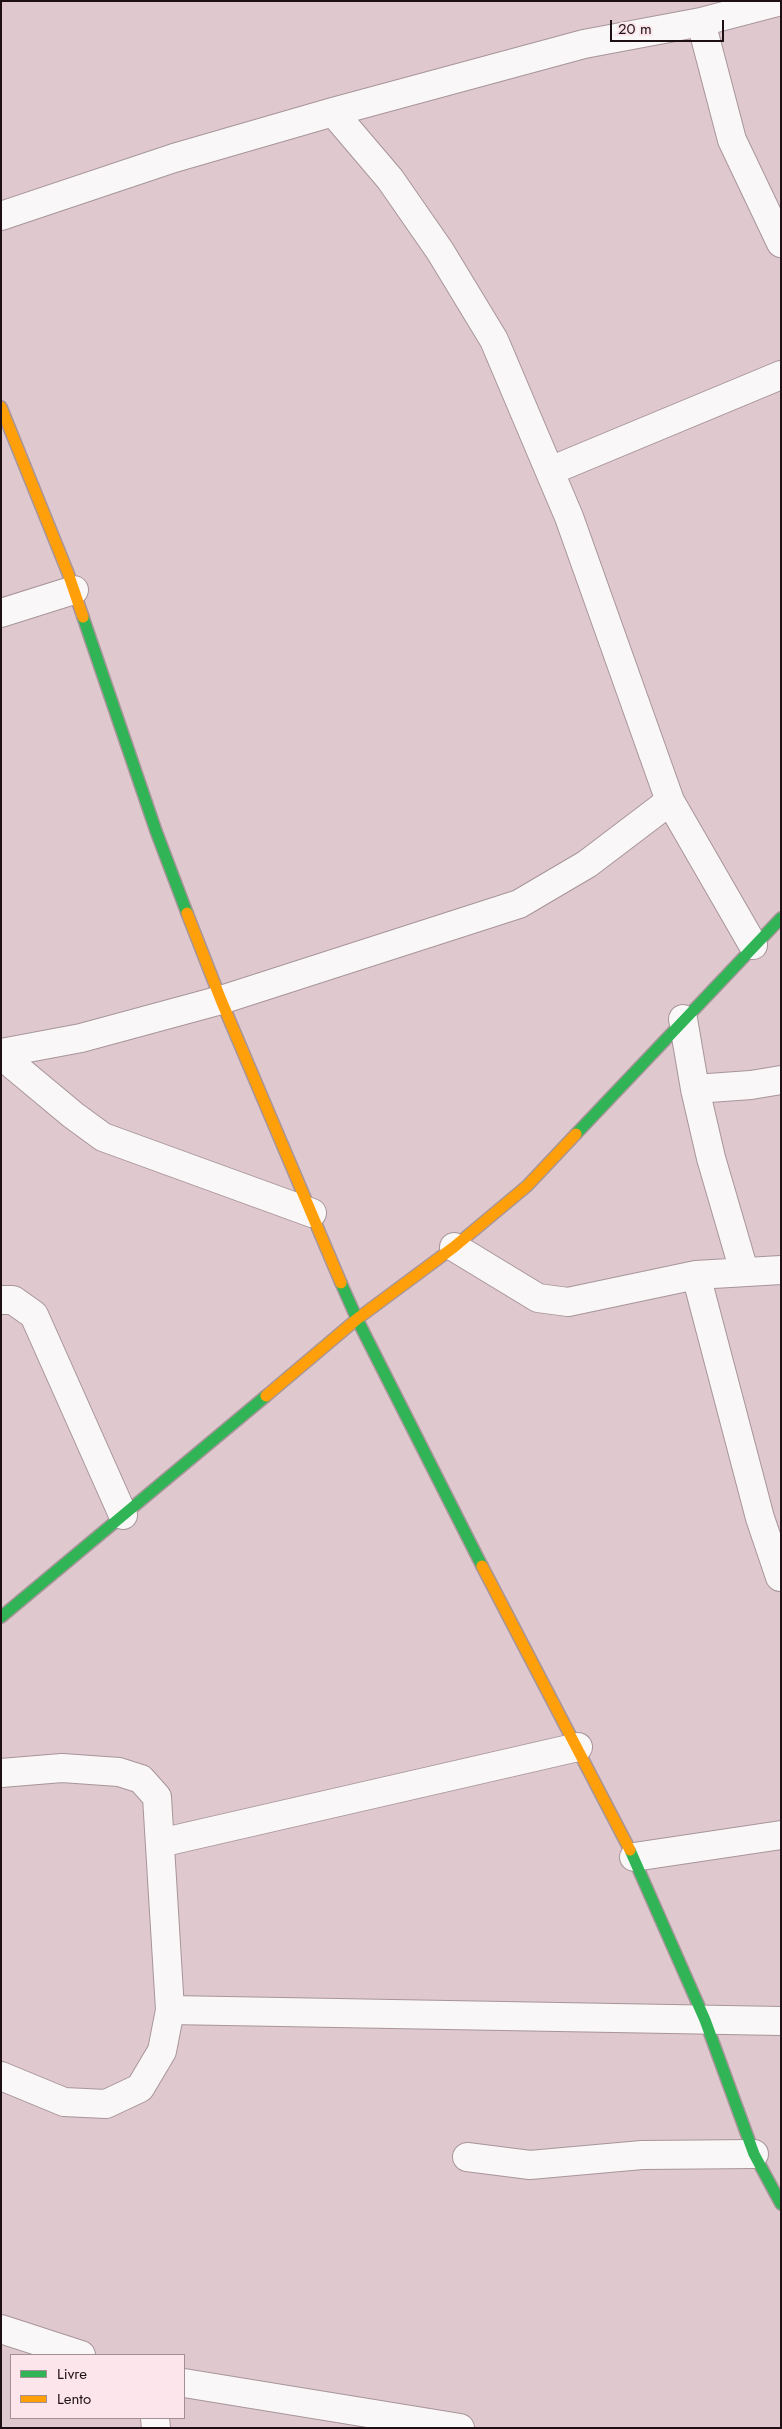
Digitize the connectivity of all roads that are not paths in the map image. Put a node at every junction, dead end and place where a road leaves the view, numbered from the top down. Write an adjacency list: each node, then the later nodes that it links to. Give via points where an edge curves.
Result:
1 (781, 2): 2 (street)
2 (701, 22): 3 (street, via 584,44); 5 (street, via 732,140)
3 (333, 112): 4 (street, via 174,158); 8 (street, via 390,179 440,251 494,340)
4 (1, 216)
5 (781, 243)
6 (781, 375): 8 (street)
7 (1, 407): 9 (street)
8 (550, 471): 11 (street)
9 (74, 590): 10 (street); 14 (street, via 156,831)
10 (1, 613)
11 (670, 801): 13 (street); 14 (street, via 587,864 519,904)
12 (781, 918): 13 (street)
13 (753, 944): 15 (street)
14 (221, 1000): 16 (street, via 81,1038); 19 (street)
15 (683, 1019): 18 (street); 20 (street, via 527,1186)
16 (1, 1054): 19 (street, via 103,1137)
17 (781, 1080): 18 (street)
18 (695, 1089): 22 (street)
19 (312, 1213): 25 (street)
20 (454, 1247): 23 (street, via 538,1298 568,1302); 25 (street)
21 (781, 1270): 22 (street)
22 (744, 1271): 23 (street)
23 (696, 1275): 27 (street)
24 (1, 1300): 26 (street, via 13,1300 34,1315)
25 (357, 1319): 26 (street); 30 (street, via 448,1501)
26 (123, 1515): 29 (street)
27 (771, 1515): 28 (street)
28 (780, 1577)
29 (1, 1617)
30 (578, 1747): 33 (street); 34 (street)
31 (1, 1773): 33 (street, via 62,1768 119,1772 140,1779 157,1798)
32 (781, 1836): 34 (street)
33 (160, 1843): 35 (street)
34 (634, 1857): 36 (street)
35 (170, 2010): 36 (street); 38 (street, via 162,2051 140,2088 106,2104 64,2102)
36 (705, 2020): 37 (street); 39 (street)
37 (781, 2021)
38 (1, 2076)
39 (754, 2154): 40 (street, via 642,2155 530,2165); 41 (street)
40 (468, 2157)
41 (781, 2204)
42 (1, 2329): 43 (street)
43 (78, 2354)
44 (185, 2383): 45 (street)
45 (460, 2428)

